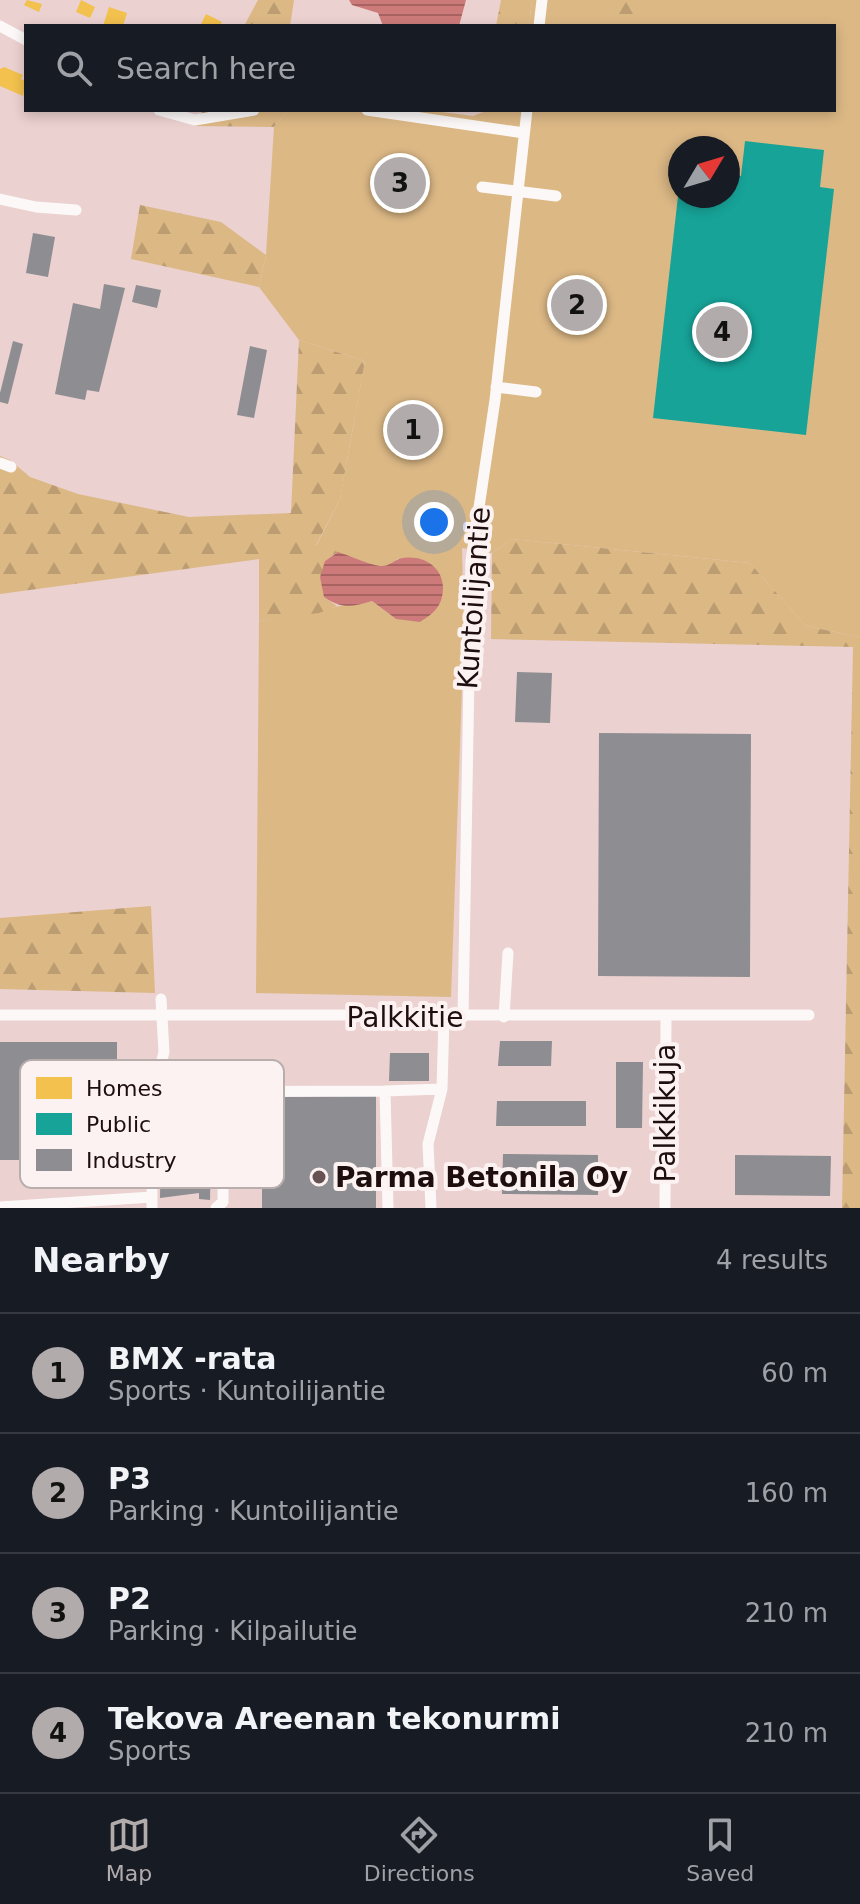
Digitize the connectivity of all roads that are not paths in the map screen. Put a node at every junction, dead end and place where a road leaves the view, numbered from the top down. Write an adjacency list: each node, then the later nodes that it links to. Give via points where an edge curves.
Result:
1 (542, 0): 2 (street)
2 (539, 24)
3 (0, 26): 4 (street)
4 (24, 39)
5 (166, 112): 6 (street, via 195,120)
6 (242, 112)
7 (381, 112): 9 (street)
8 (527, 112): 9 (street, Kuntoilijantie)
9 (524, 133): 11 (street, Kuntoilijantie)
10 (482, 187): 11 (street)
11 (517, 192): 12 (street); 15 (street, Kuntoilijantie, via 498,323)
12 (556, 196)
13 (0, 199): 14 (street)
14 (76, 210)
15 (496, 387): 16 (street); 23 (street, Kuntoilijantie, via 471,561)
16 (536, 392)
17 (508, 953): 24 (street)
18 (161, 999): 21 (street)
19 (0, 1015): 21 (street, Palkkitie)
20 (809, 1015): 25 (street, Palkkitie)
21 (161, 1016): 22 (street, Palkkitie); 26 (street)
22 (444, 1017): 23 (street, Palkkitie); 27 (street)
23 (463, 1017): 24 (street, Palkkitie)
24 (504, 1017): 25 (street, Palkkitie)
25 (666, 1017): 36 (street, Palkkikuja)
26 (162, 1060)
27 (442, 1089): 28 (street); 35 (street, via 428,1144)
28 (385, 1091): 29 (street); 34 (street)
29 (284, 1092)
30 (223, 1188): 33 (street, via 223,1202)
31 (152, 1202): 32 (street)
32 (0, 1207)
33 (216, 1208)
34 (388, 1208)
35 (431, 1208)
36 (665, 1208)

